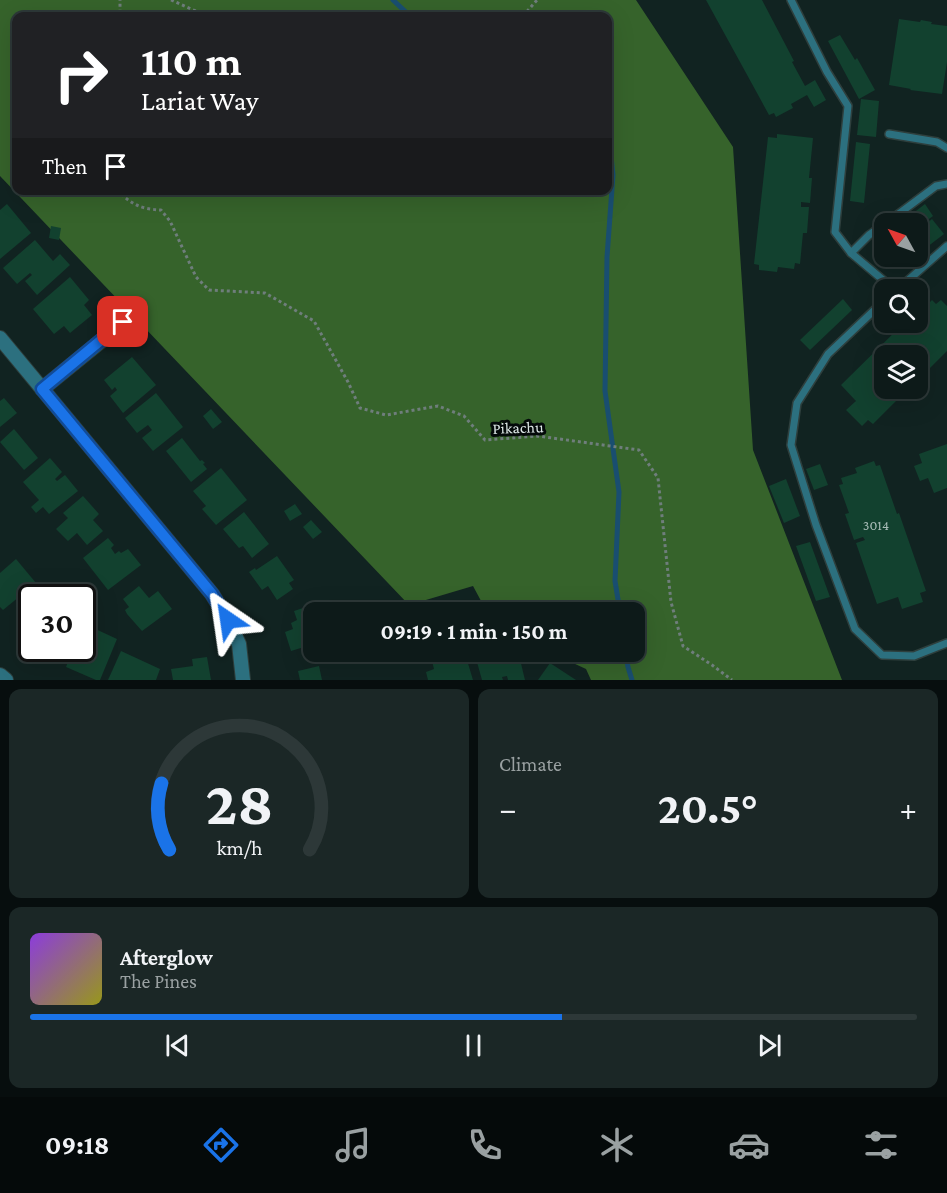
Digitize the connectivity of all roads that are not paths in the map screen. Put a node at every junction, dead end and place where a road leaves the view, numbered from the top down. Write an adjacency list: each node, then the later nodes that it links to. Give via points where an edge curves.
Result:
1 (791, 0): 8 (lane, via 848,106 836,232)
2 (889, 134): 3 (lane, via 937,142)
3 (947, 148)
4 (947, 184): 5 (lane, via 936,186)
5 (900, 213)
6 (874, 232): 8 (lane)
7 (947, 246): 10 (lane)
8 (851, 253): 9 (lane)
9 (883, 279)
10 (909, 279)
11 (874, 310): 15 (lane, via 821,364 797,403 791,445 855,629 882,655 914,656)
12 (123, 322): 14 (street)
13 (0, 338): 14 (street)
14 (42, 389): 18 (street, via 212,594 238,644)
15 (947, 643)
16 (0, 675): 17 (street)
17 (6, 680)
18 (243, 680)

